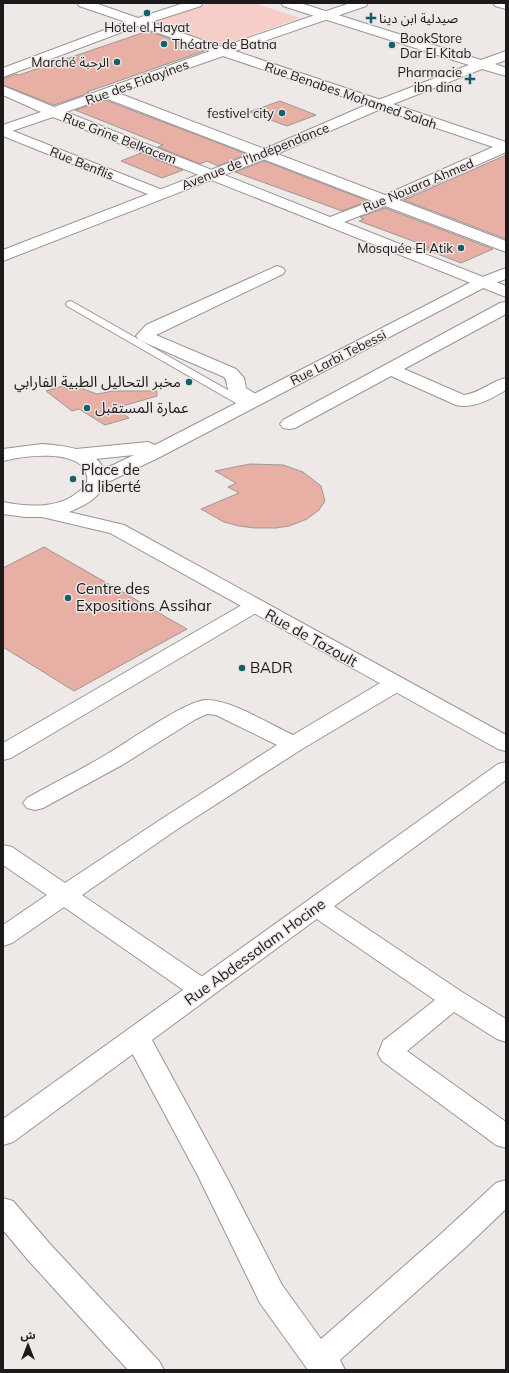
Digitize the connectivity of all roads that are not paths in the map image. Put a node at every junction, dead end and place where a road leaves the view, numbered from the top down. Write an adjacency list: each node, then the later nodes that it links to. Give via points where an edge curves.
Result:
1 (83, 3): 8 (street, Rue Benabes Mohamed Salah)
2 (197, 3): 8 (street)
3 (288, 3): 7 (street)
4 (362, 3): 7 (street, Rue des Fidayines)
5 (499, 3): 6 (street)
6 (506, 5)
7 (325, 16): 9 (street, Rue des Fidayines); 11 (street)
8 (138, 22): 9 (street, Rue Benabes Mohamed Salah); 13 (street)
9 (223, 51): 15 (street, Rue des Fidayines); 16 (street, Rue Benabes Mohamed Salah)
10 (506, 55): 11 (street, Avenue de l'Indépendance)
11 (481, 64): 12 (street); 16 (street, Avenue de l'Indépendance)
12 (506, 72)
13 (3, 73)
14 (3, 90): 17 (street, Rue Grine Belkacem)
15 (105, 93): 17 (street, Rue des Fidayines); 20 (street)
16 (378, 105): 19 (street, Rue Benabes Mohamed Salah); 20 (street, Avenue de l'Indépendance)
17 (53, 112): 18 (street, Rue des Fidayines); 21 (street, Rue Grine Belkacem)
18 (3, 131): 22 (street, Rue Benflis)
19 (506, 147): 23 (street, Rue Nouara Ahmed)
20 (265, 154): 21 (street, Avenue de l'Indépendance); 23 (street)
21 (211, 174): 22 (street, Avenue de l'Indépendance); 24 (street, Rue Grine Belkacem)
22 (160, 194): 26 (street, Avenue de l'Indépendance)
23 (387, 200): 24 (street, Rue Nouara Ahmed); 25 (street)
24 (330, 222): 29 (street, Rue Grine Belkacem)
25 (506, 247)
26 (3, 256)
27 (277, 271): 35 (street, via 152,329 145,336 230,373 235,378 237,390)
28 (506, 273): 29 (street, Rue Larbi Tebessi)
29 (483, 282): 30 (street, Rue Grine Belkacem); 35 (street, Rue Larbi Tebessi)
30 (506, 292)
31 (71, 304): 35 (lane)
32 (506, 308): 33 (street)
33 (390, 370): 34 (street, via 462,401 479,398); 36 (street)
34 (506, 383)
35 (249, 402): 37 (street, Rue Larbi Tebessi)
36 (289, 424)
37 (171, 443): 39 (street, Rue Larbi Tebessi, via 140,449); 40 (street, Rue Larbi Tebessi)
38 (3, 455): 39 (street, via 41,449 60,450)
39 (76, 455): 40 (street, Rue de Tazoult, via 95,470)
40 (96, 484): 42 (street, Rue Larbi Tebessi, via 86,496 74,503); 43 (street, Rue de Tazoult, via 102,509)
41 (6, 510): 42 (street)
42 (42, 511): 43 (street, Rue de Tazoult)
43 (117, 529): 44 (street, Rue de Tazoult)
44 (254, 606): 45 (street, Rue de Tazoult); 48 (street)
45 (395, 684): 46 (street); 47 (street, Rue de Tazoult)
46 (294, 744): 50 (street, via 221,709 205,707 188,714 114,760); 52 (street, via 168,825)
47 (506, 744)
48 (3, 753)
49 (506, 769): 53 (street, Rue Abdessalam Hocine)
50 (35, 802)
51 (3, 854): 52 (street)
52 (65, 896): 54 (street); 55 (street)
53 (317, 907): 55 (street, Rue Abdessalam Hocine); 56 (street)
54 (3, 936)
55 (202, 989): 58 (street, Rue Abdessalam Hocine)
56 (453, 999): 57 (street); 60 (street, via 393,1048 392,1054)
57 (506, 1032)
58 (137, 1038): 59 (street, Rue Abdessalam Hocine); 63 (street, via 212,1176 271,1294)
59 (3, 1134)
60 (506, 1137)
61 (506, 1191): 63 (street)
62 (3, 1209): 64 (street, via 39,1252)
63 (323, 1365)
64 (148, 1370)

